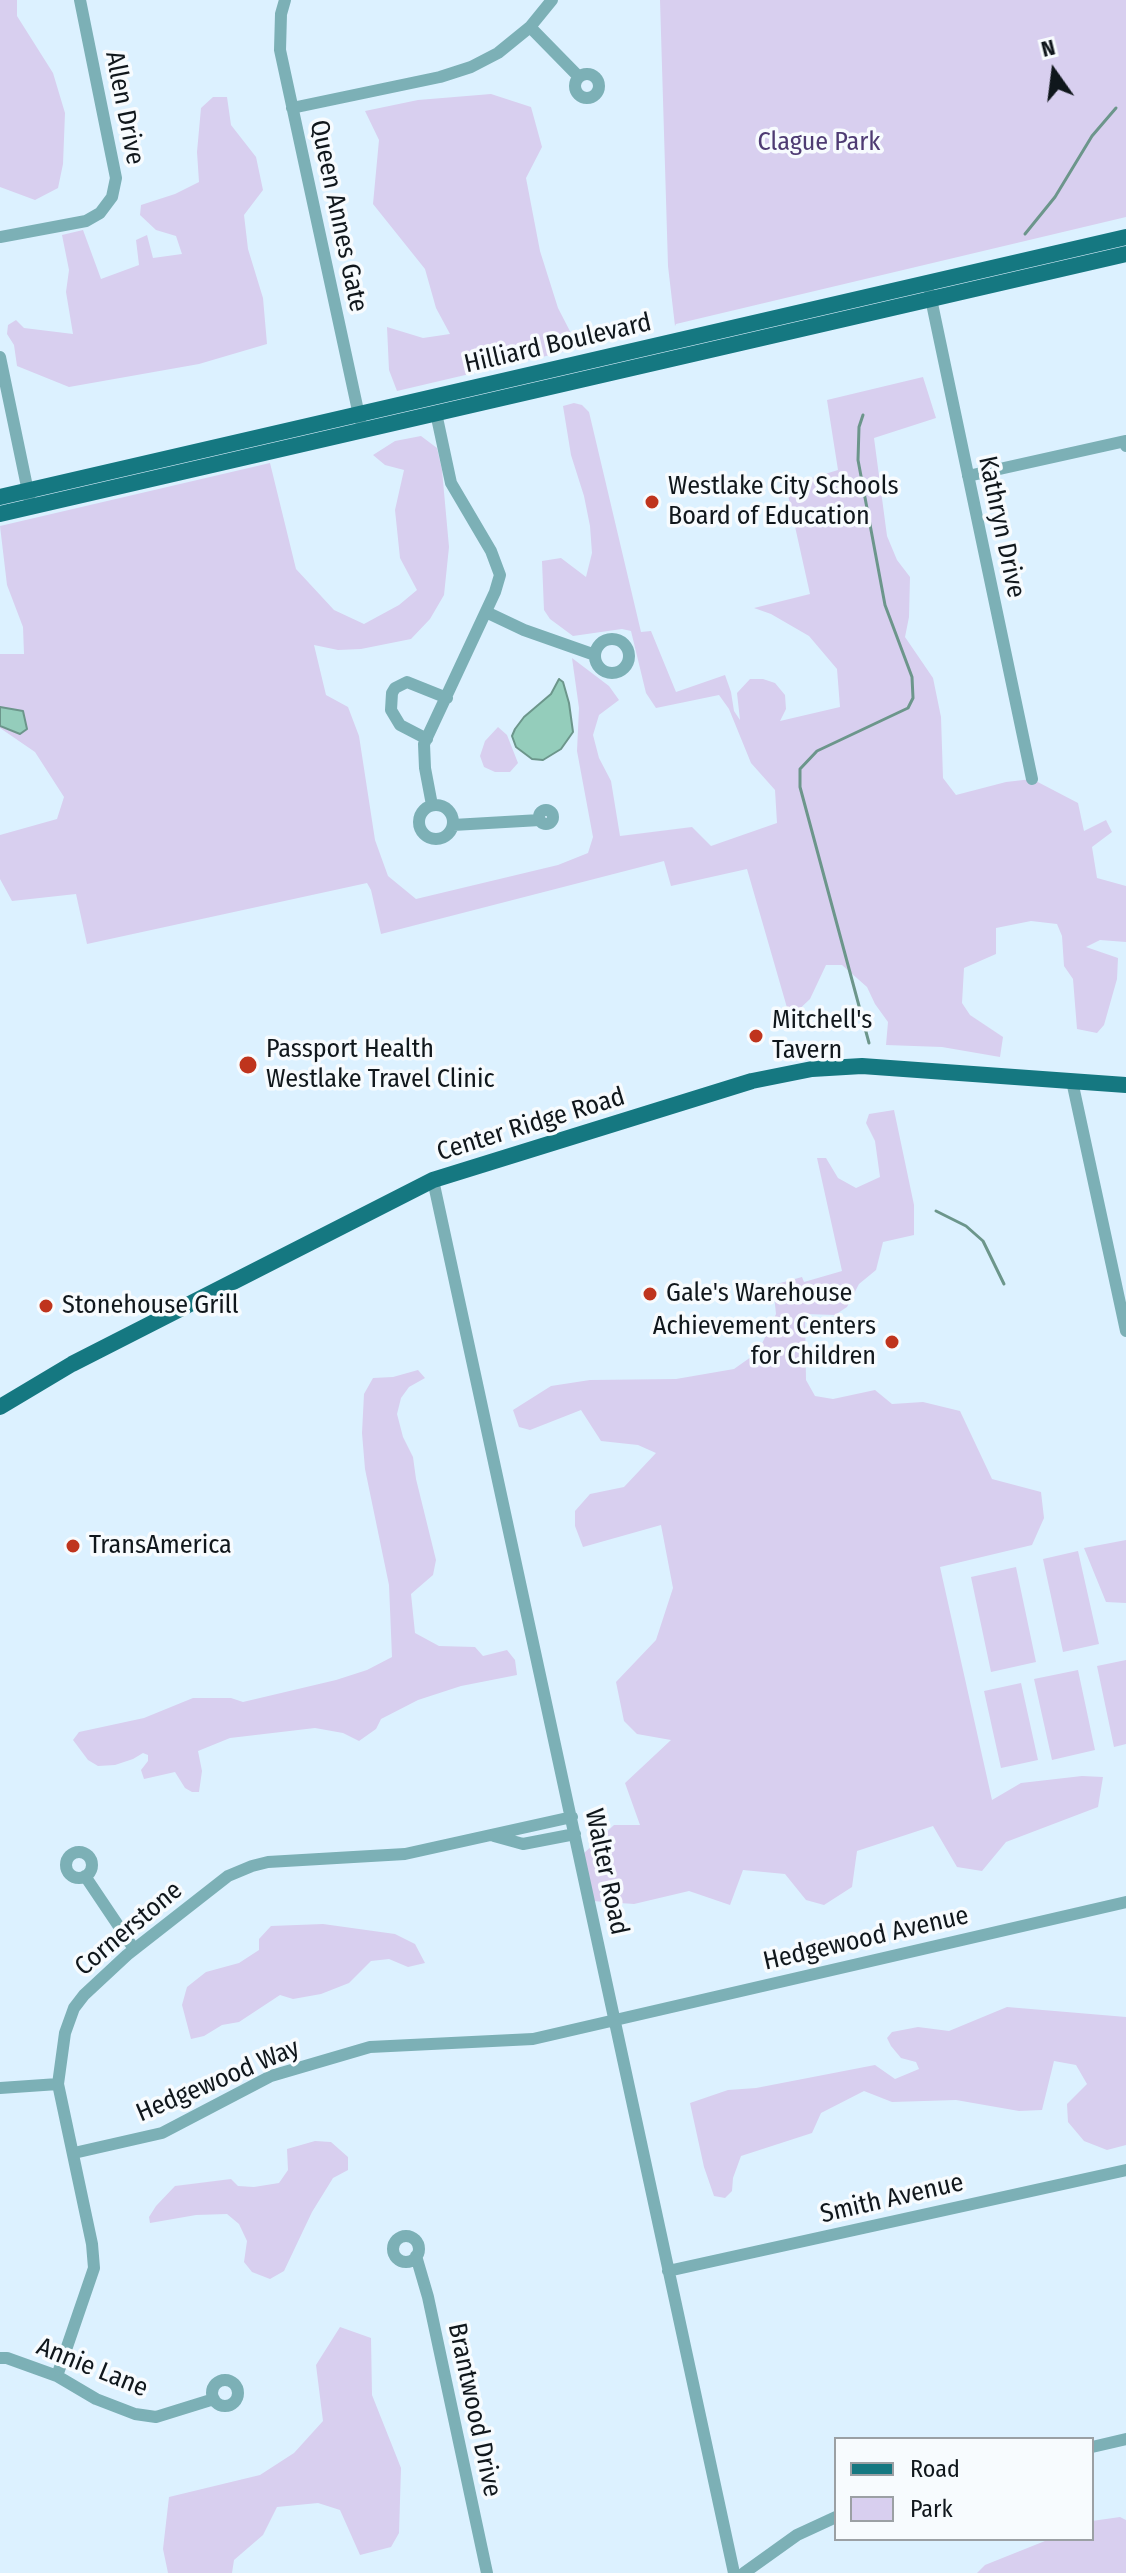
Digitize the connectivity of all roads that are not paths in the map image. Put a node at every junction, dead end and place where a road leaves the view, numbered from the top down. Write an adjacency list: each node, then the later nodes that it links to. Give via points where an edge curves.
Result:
1 (80, 0): 7 (street, Allen Drive, via 116,178 112,197 86,221)
2 (285, 0): 6 (street, via 280,50)
3 (552, 0): 4 (street, Queen Annes Gate)
4 (530, 27): 5 (street); 6 (street, Queen Annes Gate, via 471,67)
5 (579, 77)
6 (292, 108): 13 (street, Queen Annes Gate)
7 (0, 237)
8 (1126, 237): 10 (main road, Hilliard Boulevard)
9 (1126, 254): 10 (main road, Hilliard Boulevard)
10 (929, 291): 12 (main road, Hilliard Boulevard); 13 (main road, Hilliard Boulevard); 15 (street, Kathryn Drive)
11 (0, 357): 17 (street)
12 (436, 413): 13 (main road, Hilliard Boulevard); 19 (street, via 451,483 500,575)
13 (361, 422): 17 (main road, Hilliard Boulevard)
14 (1126, 446): 15 (street, via 1125,441)
15 (968, 476): 23 (street, Kathryn Drive)
16 (0, 497): 17 (main road, Hilliard Boulevard)
17 (30, 498): 18 (main road, Hilliard Boulevard)
18 (0, 514)
19 (486, 612): 20 (street); 21 (street)
20 (595, 655)
21 (447, 698): 22 (street); 22 (street, via 407,682 392,693 391,710 400,725)
22 (427, 739): 24 (street, via 424,757)
23 (1032, 779)
24 (432, 805): 26 (street, via 443,806); 26 (street, via 423,810 418,823 428,838 446,836)
25 (540, 820): 26 (street)
26 (453, 825)
27 (1072, 1081): 28 (main road, Center Ridge Road); 29 (main road, Center Ridge Road, via 862,1066 790,1073); 30 (street)
28 (1126, 1085)
29 (433, 1180): 31 (main road, Center Ridge Road, via 72,1364); 32 (street, Walter Road)
30 (1126, 1331)
31 (0, 1407)
32 (572, 1817): 33 (street, Walter Road); 34 (street, Cornerstone)
33 (575, 1834): 34 (street, Cornerstone, via 523,1844); 38 (street, Walter Road)
34 (491, 1835): 37 (street, Cornerstone, via 405,1854 252,1866 228,1876)
35 (85, 1876): 37 (street)
36 (1126, 1902): 38 (street, Hedgewood Avenue)
37 (134, 1949): 39 (street, Cornerstone, via 74,2008)
38 (616, 2019): 41 (street, Hedgewood Way, via 533,2039 370,2047 271,2076 162,2133); 44 (street, Walter Road)
39 (58, 2084): 40 (street); 41 (street, Cornerstone)
40 (0, 2088)
41 (74, 2153): 46 (street, Cornerstone, via 94,2268)
42 (1126, 2170): 44 (street, Smith Avenue)
43 (416, 2256): 51 (street, Brantwood Drive)
44 (668, 2271): 52 (street, Walter Road)
45 (0, 2358): 46 (street, Annie Lane)
46 (57, 2376): 47 (street, Annie Lane, via 135,2414 156,2417)
47 (214, 2399)
48 (1126, 2439): 49 (street)
49 (1094, 2447)
50 (834, 2518): 53 (street, via 797,2535)
51 (487, 2573)
52 (734, 2573)
53 (744, 2573)

